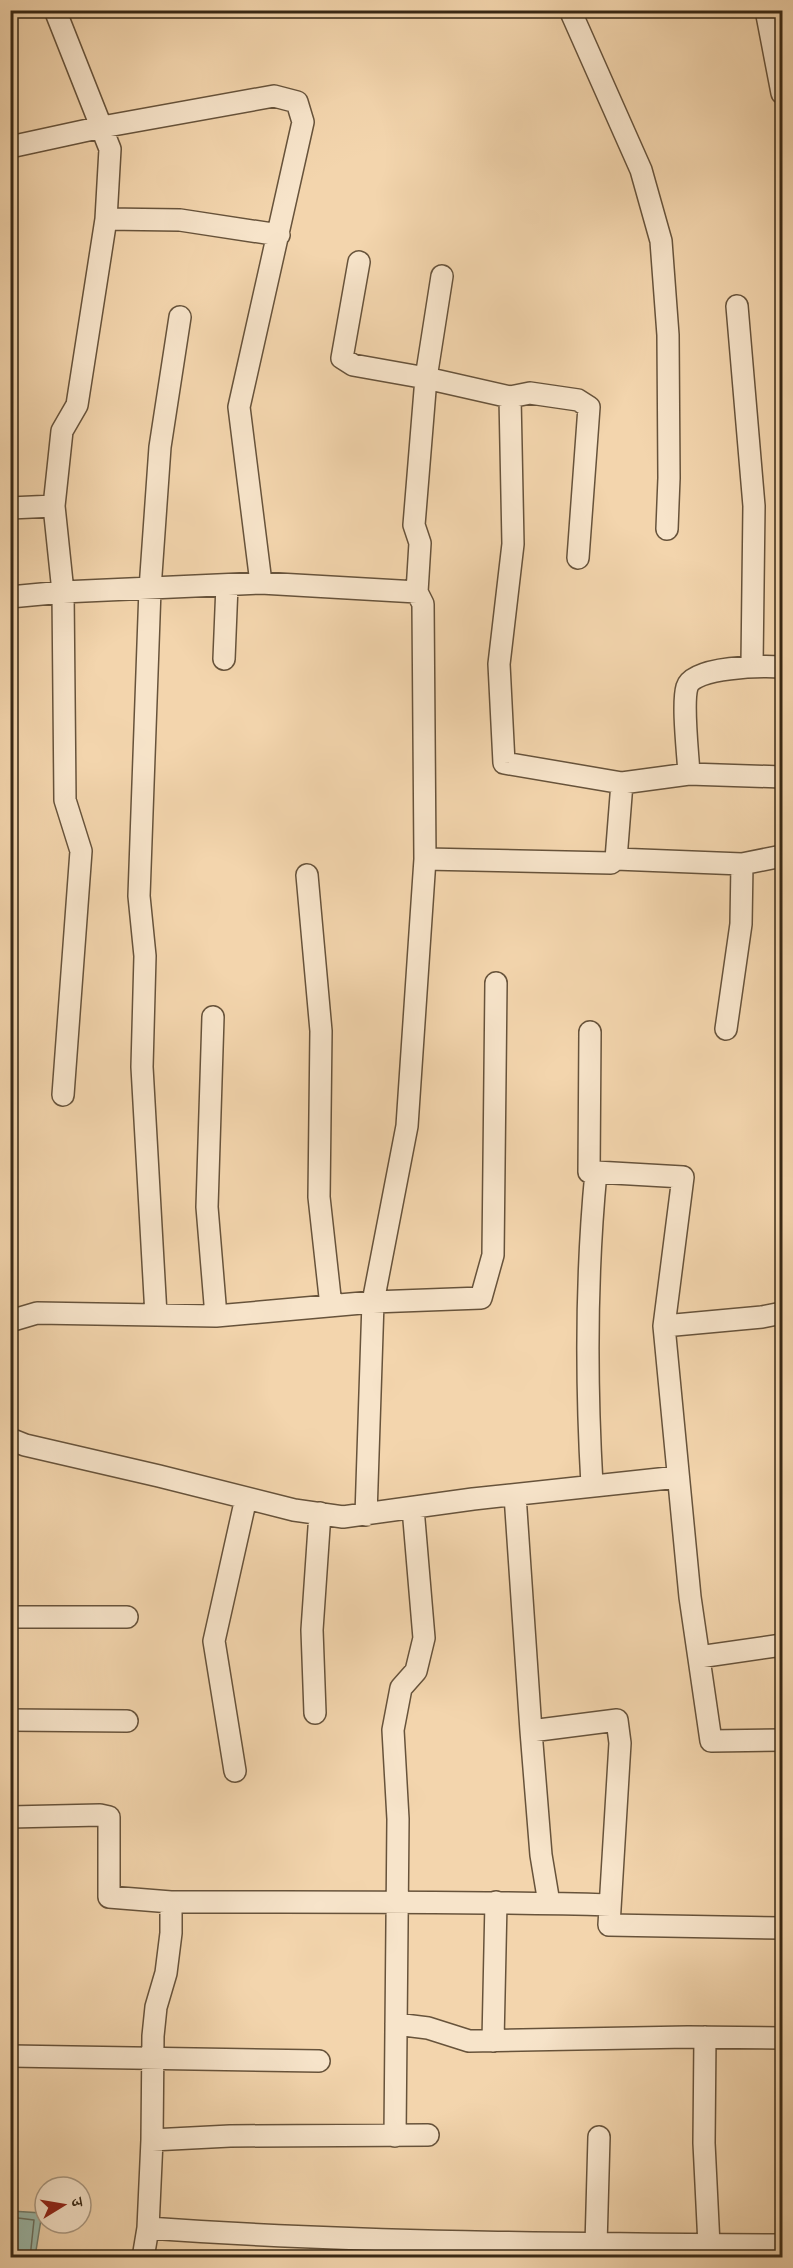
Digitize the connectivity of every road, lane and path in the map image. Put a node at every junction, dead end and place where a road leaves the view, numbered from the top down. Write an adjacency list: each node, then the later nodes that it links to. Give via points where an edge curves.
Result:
1 (55, 10): 5 (street)
2 (570, 10): 17 (street, via 640,170 661,241 668,335)
3 (766, 10): 4 (street)
4 (783, 93)
5 (102, 127): 6 (street); 7 (street, via 110,149); 8 (street, via 274,96 297,102 303,122)
6 (10, 147)
7 (106, 219): 8 (street, via 180,220); 15 (street, via 77,405 62,431)
8 (279, 235): 19 (street, via 239,407)
9 (359, 262): 13 (street, via 342,358 353,365)
10 (442, 276): 13 (street)
11 (736, 306): 26 (street, via 754,506)
12 (180, 317): 21 (street, via 160,447)
13 (426, 378): 14 (street); 23 (street, via 414,525 420,543)
14 (510, 397): 18 (street, via 540,394 578,400 589,407); 30 (street, via 513,544 499,664 504,763)
15 (54, 506): 16 (street); 22 (street)
16 (10, 508)
17 (667, 529)
18 (578, 558)
19 (261, 584): 20 (street); 23 (street)
20 (227, 585): 21 (street); 25 (street)
21 (150, 589): 22 (street); 45 (street, via 140,896 145,956 142,1068)
22 (63, 592): 24 (street); 40 (street, via 65,800 81,850)
23 (417, 592): 32 (street, via 423,604)
24 (10, 597)
25 (224, 659)
26 (752, 665): 27 (street); 28 (street, via 702,675 687,685)
27 (783, 667)
28 (689, 774): 29 (street); 30 (street)
29 (783, 777)
30 (622, 783): 33 (street)
31 (783, 856): 34 (street)
32 (425, 859): 33 (street, via 611,863); 42 (street, via 407,1126)
33 (616, 859): 34 (street)
34 (742, 864): 38 (street, via 741,924)
35 (307, 875): 43 (street, via 321,1031 319,1197)
36 (496, 983): 42 (street, via 493,1255 481,1298)
37 (213, 1017): 46 (street, via 207,1207)
38 (726, 1029)
39 (590, 1032): 41 (street, via 589,1172)
40 (63, 1095)
41 (596, 1172): 48 (street, via 683,1177); 51 (street, via 589,1246)
42 (373, 1302): 43 (street); 56 (street)
43 (331, 1306): 46 (street)
44 (783, 1313): 48 (street)
45 (156, 1316): 46 (street); 47 (street, via 37,1313)
46 (216, 1316)
47 (10, 1321)
48 (664, 1326): 50 (street)
49 (10, 1439): 53 (street)
50 (678, 1477): 51 (street); 60 (street)
51 (592, 1485): 52 (street)
52 (515, 1495): 54 (street); 64 (street)
53 (246, 1498): 55 (street); 66 (street, via 214,1641)
54 (412, 1508): 56 (street); 69 (street, via 424,1638 416,1671 401,1688 393,1730 398,1819)
55 (320, 1514): 56 (street); 61 (street, via 312,1630)
56 (366, 1515)
57 (10, 1617): 58 (street)
58 (127, 1617)
59 (783, 1645): 60 (street)
60 (699, 1657): 65 (street, via 711,1741)
61 (315, 1713)
62 (10, 1720): 63 (street)
63 (127, 1721)
64 (531, 1731): 71 (street); 72 (street, via 617,1720 620,1743)
65 (783, 1740)
66 (235, 1771)
67 (10, 1816): 68 (street, via 109,1817 109,1897)
68 (171, 1902): 69 (street); 79 (street, via 166,1973 156,2007)
69 (396, 1902): 70 (street); 74 (street)
70 (496, 1902): 71 (street); 77 (street)
71 (549, 1903): 72 (street)
72 (610, 1905): 73 (street, via 609,1925)
73 (783, 1928)
74 (396, 2024): 77 (street, via 428,2028 469,2041); 82 (street)
75 (705, 2037): 76 (street); 77 (street); 87 (street)
76 (783, 2037)
77 (493, 2041)
78 (10, 2056): 79 (street)
79 (154, 2059): 80 (street); 84 (street)
80 (319, 2061)
81 (428, 2135): 82 (street)
82 (394, 2136): 84 (street)
83 (599, 2137): 86 (street)
84 (153, 2140): 85 (street)
85 (148, 2228): 86 (street); 89 (street)
86 (596, 2245): 87 (street)
87 (708, 2245): 88 (street)
88 (780, 2250)
89 (143, 2258)

